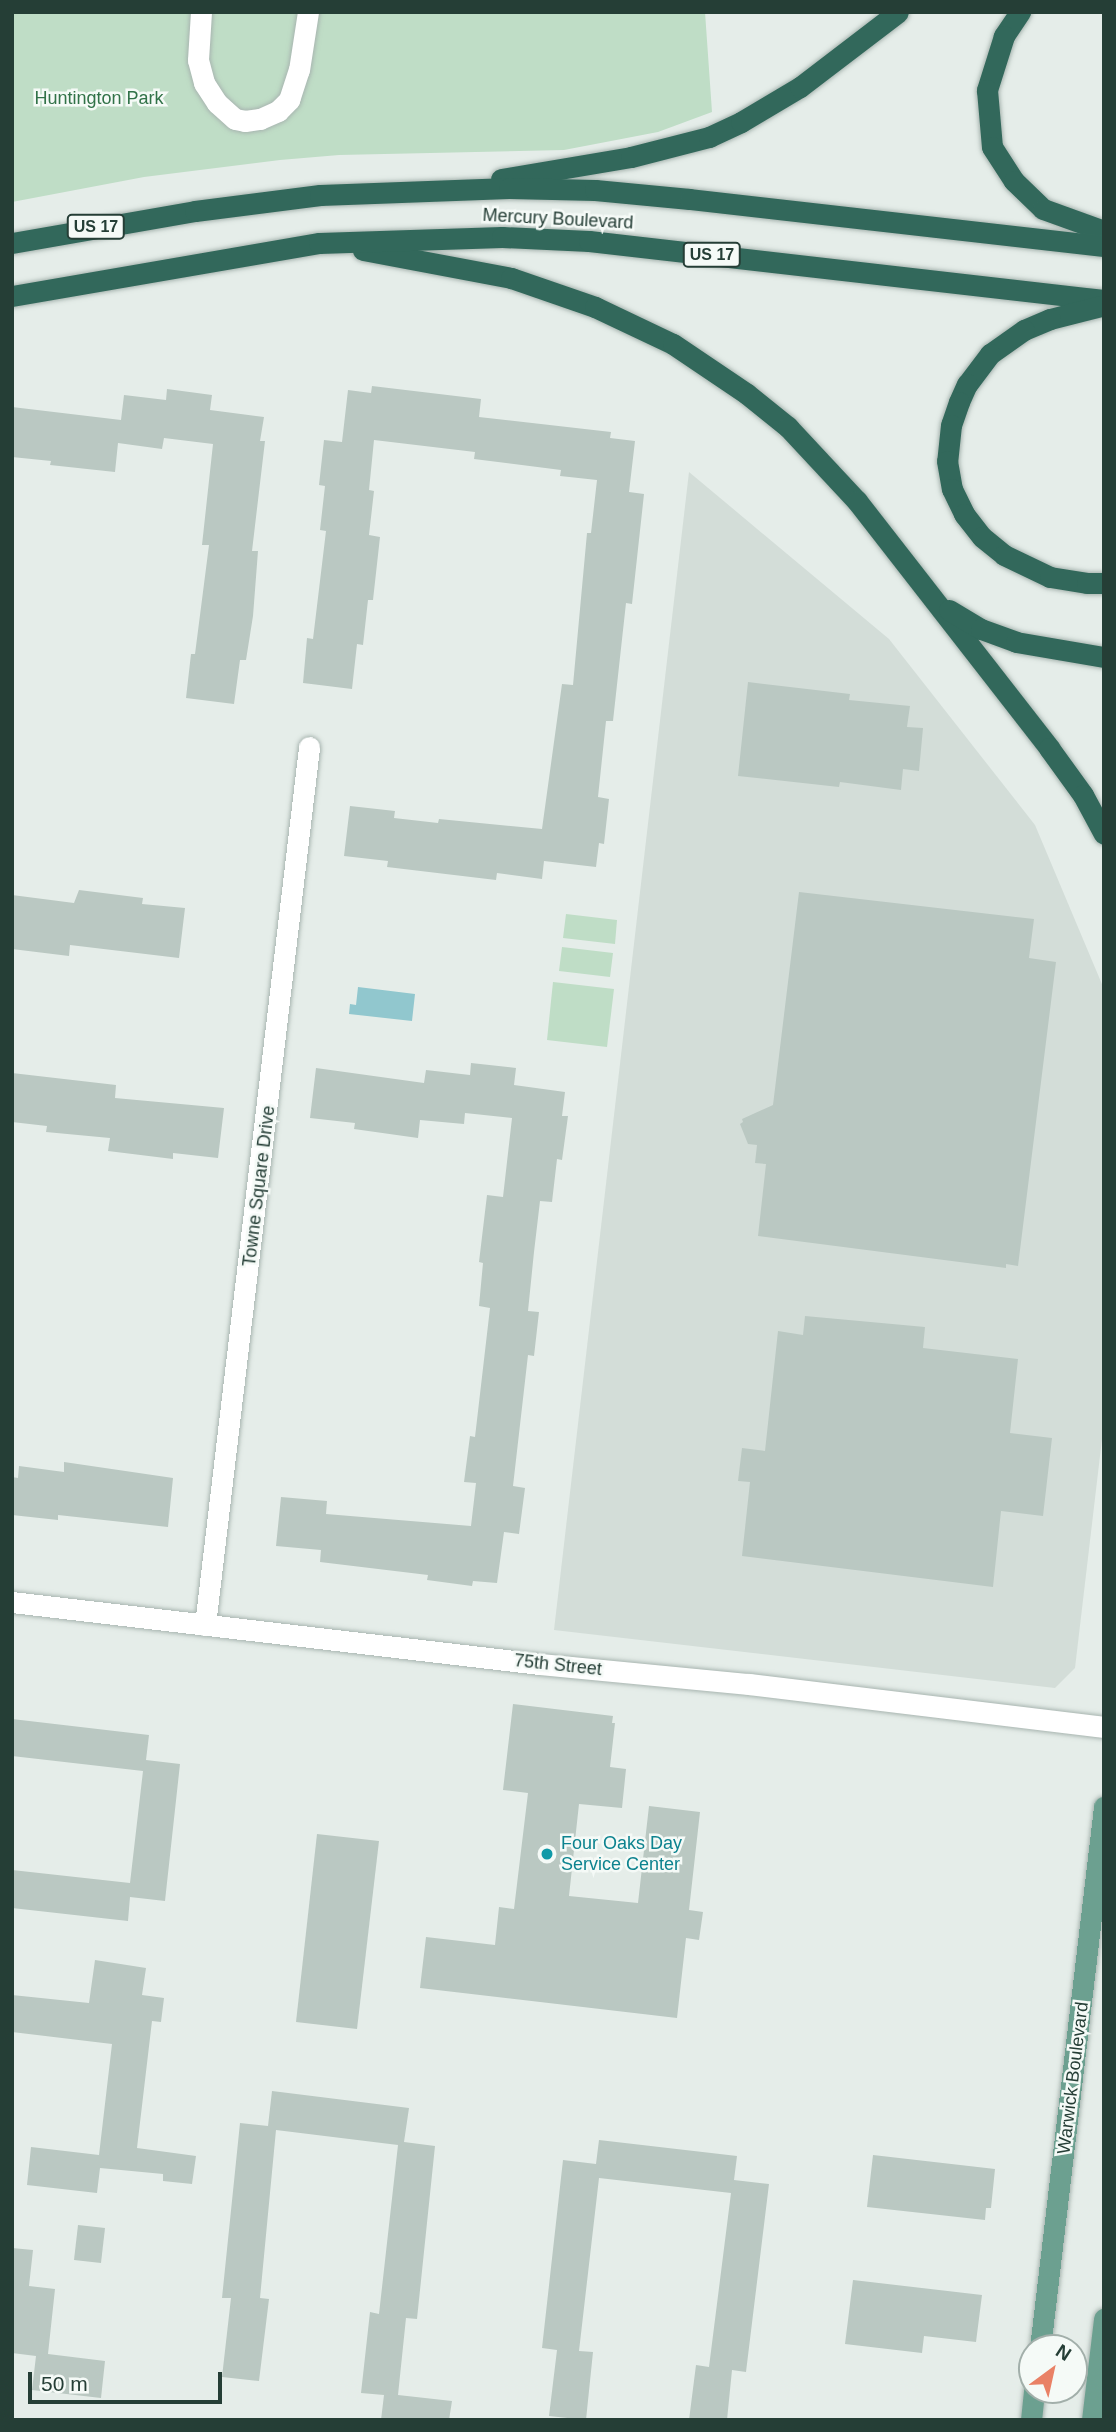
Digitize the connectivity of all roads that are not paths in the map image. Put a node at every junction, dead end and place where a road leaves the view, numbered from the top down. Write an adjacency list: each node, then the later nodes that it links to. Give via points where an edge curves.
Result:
1 (201, 12): 2 (street, via 198,60 204,83 217,103 235,119 245,121 278,111 289,100)
2 (308, 12)
3 (898, 12): 5 (highway, via 800,87 709,137 632,157)
4 (1020, 12): 6 (highway, via 1004,36 987,90 992,147 1014,181 1043,209)
5 (447, 190): 7 (highway, Mercury Boulevard / US 17, via 273,201); 9 (highway, Mercury Boulevard / US 17, via 631,193)
6 (1104, 231)
7 (12, 243)
8 (319, 243): 10 (highway, Mercury Boulevard / US 17); 11 (highway, Mercury Boulevard / US 17, via 502,237 589,241); 14 (highway, via 511,278 595,307 673,344 747,394 796,435 857,501)
9 (1104, 246)
10 (12, 296)
11 (1104, 300)
12 (1104, 306): 13 (highway, via 1050,319 1024,330 990,354 959,402 947,461 952,489 964,514 1004,555 1050,577)
13 (1104, 583)
14 (938, 604): 15 (highway, via 981,629 1016,642); 17 (highway, via 1083,795)
15 (1104, 657)
16 (309, 747): 19 (street, Towne Square Drive)
17 (1104, 834)
18 (12, 1602): 19 (street, 75th Street)
19 (205, 1625): 20 (street, 75th Street)
20 (1104, 1727)
21 (1104, 1807): 23 (main road, Warwick Boulevard)
22 (1104, 2319): 24 (main road)
23 (1042, 2334)
24 (1092, 2420)

